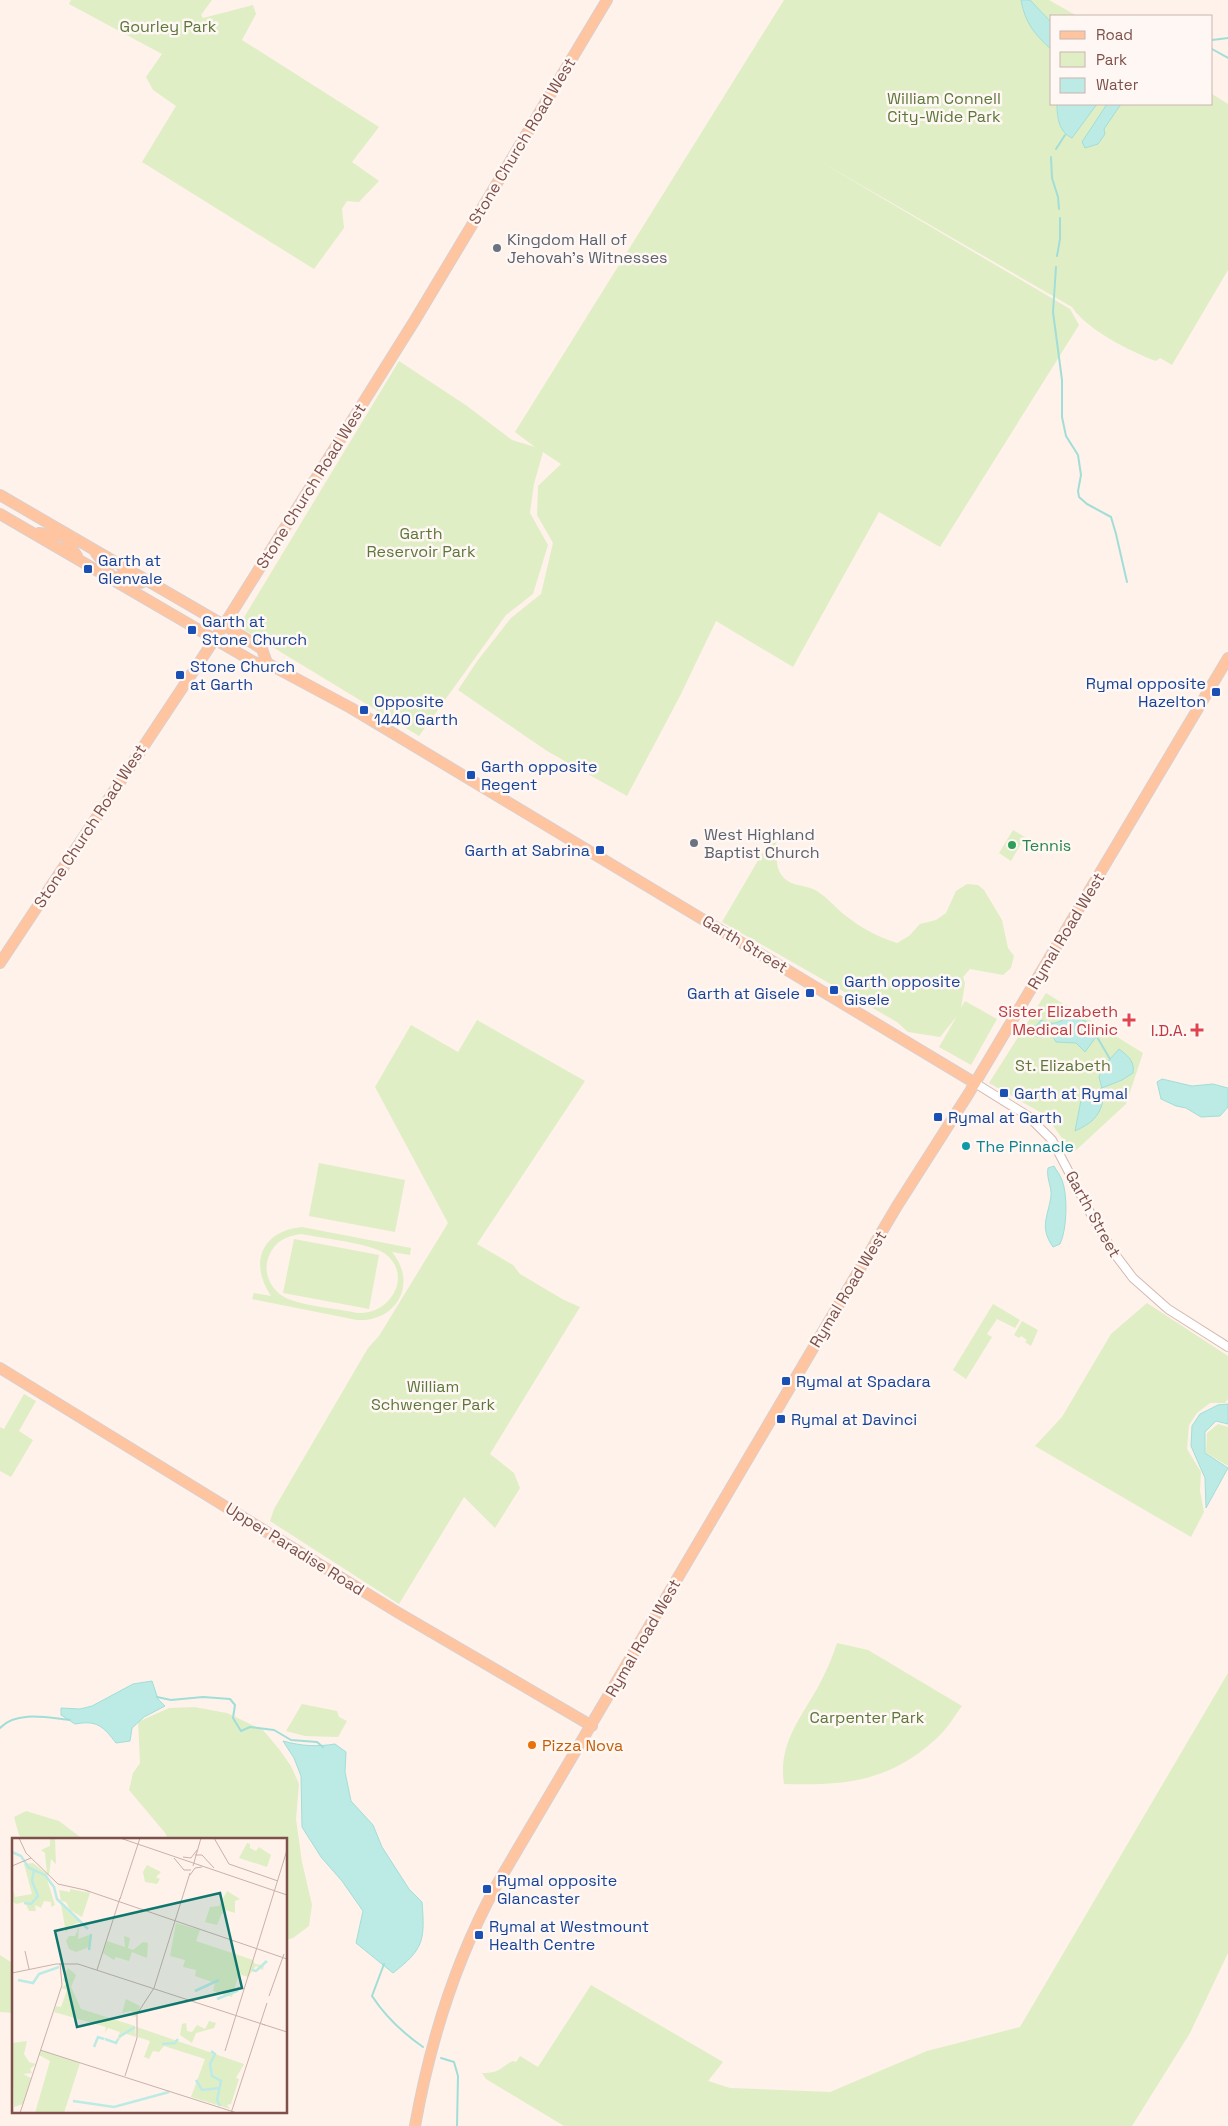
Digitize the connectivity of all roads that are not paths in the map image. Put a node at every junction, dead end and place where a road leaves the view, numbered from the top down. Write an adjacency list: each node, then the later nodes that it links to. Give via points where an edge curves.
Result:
1 (607, 0): 10 (main road, Stone Church Road West, via 415,320)
2 (0, 495): 5 (main road, Garth Street)
3 (0, 514): 4 (main road, Garth Street)
4 (35, 533): 5 (main road, via 61,536); 7 (main road, Garth Street)
5 (66, 533): 6 (main road, Garth Street); 7 (main road, via 67,541)
6 (85, 545): 8 (main road, via 107,566); 9 (main road, Garth Street)
7 (81, 561): 8 (main road, Garth Street)
8 (111, 579): 9 (main road, via 123,575); 11 (main road, Garth Street)
9 (185, 602): 10 (main road, Garth Street)
10 (224, 625): 11 (main road, Stone Church Road West); 13 (main road, Garth Street, via 262,649)
11 (215, 638): 13 (main road, Garth Street, via 254,662); 14 (main road, Stone Church Road West)
12 (1228, 658): 15 (main road, Rymal Road West)
13 (267, 663): 15 (main road, Garth Street, via 361,714)
14 (0, 963)
15 (975, 1083): 16 (street, Garth Street, via 1028,1116 1048,1136 1094,1220 1133,1278 1168,1309); 18 (main road, Rymal Road West, via 897,1206)
16 (1228, 1347)
17 (0, 1368): 18 (main road, Upper Paradise Road, via 397,1612)
18 (592, 1726): 19 (main road, Rymal Road West, via 509,1864 471,1938 437,2031)
19 (415, 2126)

